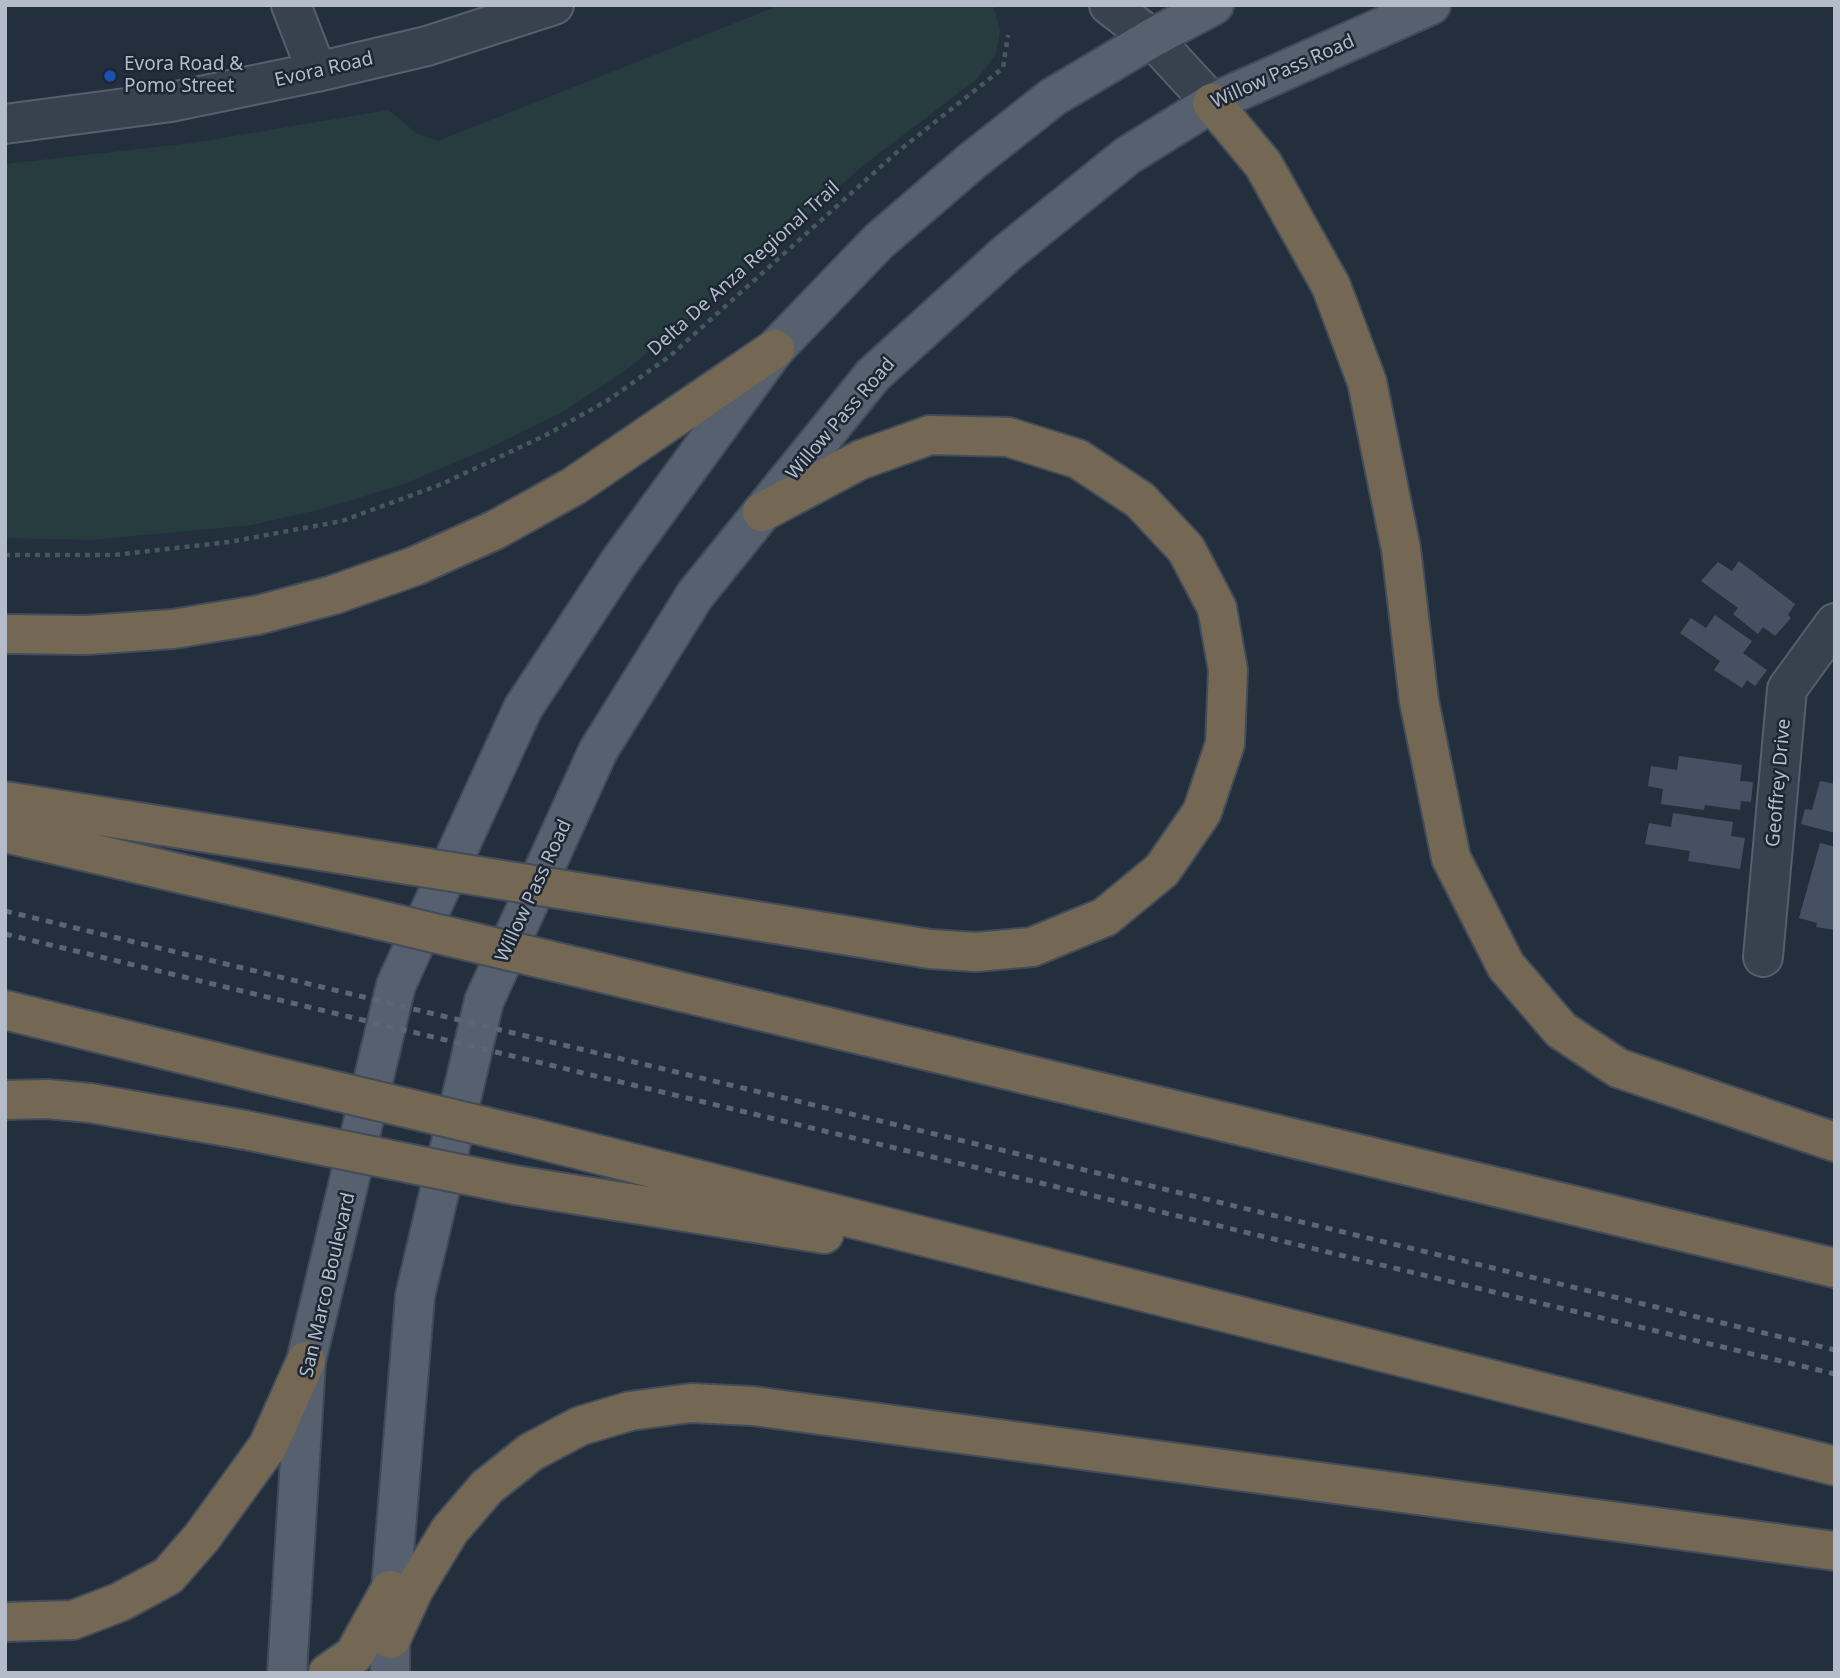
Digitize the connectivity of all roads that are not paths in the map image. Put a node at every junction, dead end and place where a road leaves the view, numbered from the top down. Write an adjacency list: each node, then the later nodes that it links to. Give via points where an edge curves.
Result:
1 (291, 5): 7 (street)
2 (554, 5): 7 (street, Evora Road, via 427,46)
3 (1109, 5): 6 (street)
4 (1214, 5): 6 (main road)
5 (1431, 5): 8 (main road, Willow Pass Road)
6 (1152, 38): 8 (street); 10 (main road, via 1053,97 971,161 880,241)
7 (317, 72): 9 (street, Evora Road, via 171,102)
8 (1212, 103): 11 (main road, Willow Pass Road, via 1127,156 1007,253 873,375); 19 (highway, via 1263,164 1324,274 1367,382 1401,549 1419,701 1451,858 1506,966 1561,1030 1618,1068)
9 (5, 124)
10 (775, 349): 13 (highway, via 574,486 495,530 415,566 258,615 87,635); 22 (main road, San Marco Boulevard, via 620,561 523,708 396,985)
11 (762, 512): 14 (highway, bridge, via 860,460 930,435 1008,437 1078,458 1140,500 1186,549 1217,608 1228,670 1225,744 1202,812 1162,870 1105,917 1031,947 976,952 930,949); 25 (main road, Willow Pass Road, via 695,595 598,751 484,1001 415,1296)
12 (1835, 623): 16 (street, Geoffrey Drive, via 1787,689)
13 (5, 634)
14 (5, 801)
15 (5, 833): 20 (highway, bridge)
16 (1763, 957)
17 (5, 1010): 21 (highway, bridge)
18 (5, 1100): 21 (highway, bridge, via 90,1103 516,1185)
19 (1835, 1142)
20 (1835, 1268)
21 (1071, 1273): 23 (highway)
22 (306, 1361): 26 (highway, via 268,1446 168,1576 120,1602 72,1620); 28 (main road, San Marco Boulevard)
23 (1835, 1466)
24 (1835, 1551): 27 (highway, via 767,1408 691,1403 631,1411 580,1426 522,1459 487,1487 450,1530 414,1589)
25 (391, 1589): 27 (main road); 29 (highway, via 354,1655)
26 (5, 1622)
27 (391, 1656)
28 (287, 1673)
29 (328, 1673)

